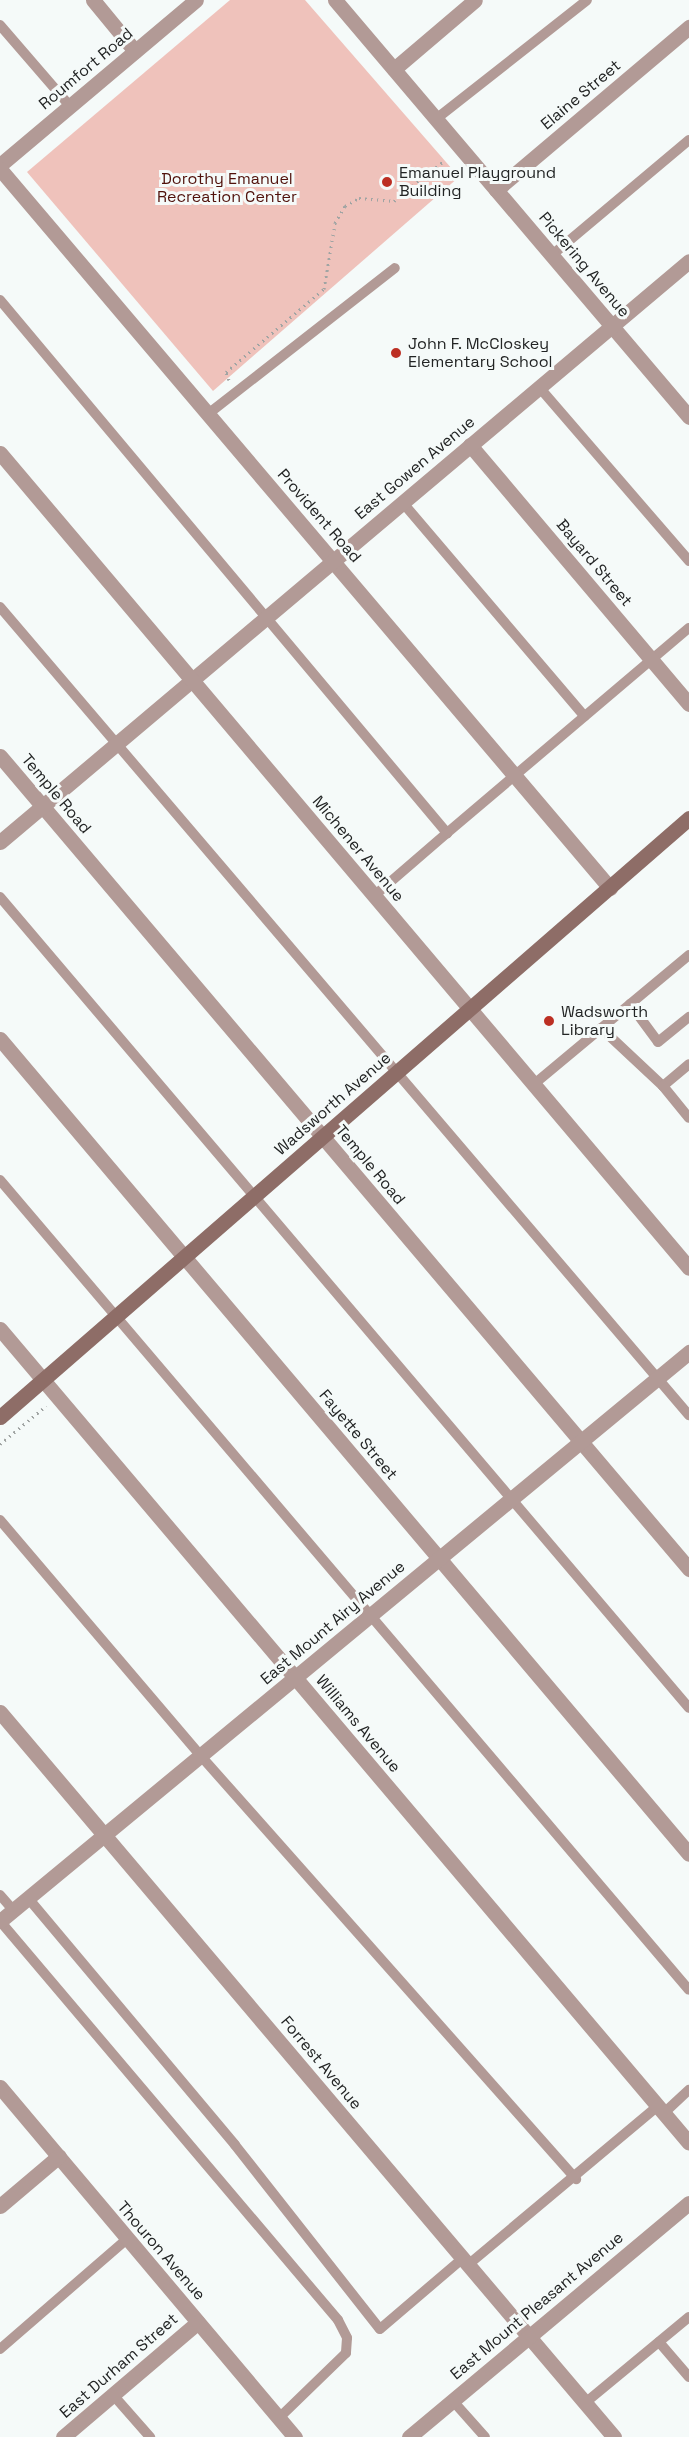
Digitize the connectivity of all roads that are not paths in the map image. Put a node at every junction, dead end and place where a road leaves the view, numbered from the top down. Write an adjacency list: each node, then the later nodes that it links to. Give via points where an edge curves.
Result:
1 (93, 0): 8 (street)
2 (196, 0): 8 (street, Roumfort Road)
3 (335, 0): 9 (street, Pickering Avenue)
4 (475, 0): 9 (street)
5 (587, 0): 11 (lane)
6 (0, 25): 10 (lane)
7 (689, 27): 14 (street, Elaine Street)
8 (135, 51): 10 (street, Roumfort Road)
9 (394, 69): 11 (street, Pickering Avenue)
10 (69, 106): 13 (street, Roumfort Road)
11 (436, 119): 14 (street, Pickering Avenue)
12 (689, 140): 15 (lane)
13 (0, 167): 21 (street, Provident Road)
14 (496, 190): 15 (street, Pickering Avenue)
15 (552, 255): 19 (street, Pickering Avenue)
16 (689, 261): 19 (street, East Gowen Avenue)
17 (395, 268): 21 (lane)
18 (0, 300): 29 (lane)
19 (612, 326): 20 (street, East Gowen Avenue); 22 (street, Pickering Avenue)
20 (538, 387): 23 (street, East Gowen Avenue); 27 (lane)
21 (208, 414): 26 (street, Provident Road)
22 (689, 417)
23 (470, 445): 25 (street, East Gowen Avenue); 31 (street, Bayard Street)
24 (0, 453): 32 (street, Michener Avenue)
25 (403, 503): 26 (street, East Gowen Avenue); 34 (lane)
26 (333, 561): 29 (street, East Gowen Avenue); 37 (street, Provident Road)
27 (689, 561)
28 (0, 607): 35 (lane)
29 (264, 618): 32 (street, East Gowen Avenue); 40 (lane)
30 (689, 628): 31 (lane)
31 (651, 659): 33 (street, Bayard Street); 34 (lane)
32 (192, 680): 35 (street, East Gowen Avenue); 44 (street, Michener Avenue)
33 (689, 704)
34 (584, 716): 37 (lane)
35 (116, 745): 38 (street, East Gowen Avenue); 52 (lane)
36 (0, 756): 38 (street, Temple Road)
37 (513, 775): 40 (lane); 42 (street, Provident Road)
38 (43, 807): 41 (street, East Gowen Avenue); 56 (street, Temple Road)
39 (689, 818): 42 (main road, Wadsworth Avenue)
40 (447, 833): 44 (lane)
41 (0, 842)
42 (610, 888): 47 (main road, Wadsworth Avenue)
43 (0, 897): 58 (lane)
44 (374, 897): 47 (street, Michener Avenue)
45 (689, 955): 46 (lane)
46 (630, 1004): 48 (lane, via 658,1042); 49 (lane)
47 (470, 1010): 52 (main road, Wadsworth Avenue); 53 (street, Michener Avenue)
48 (689, 1017)
49 (601, 1028): 53 (lane); 54 (lane)
50 (0, 1039): 59 (street, Fayette Street)
51 (689, 1064): 54 (lane)
52 (395, 1074): 56 (main road, Wadsworth Avenue); 64 (lane)
53 (533, 1085): 60 (street, Michener Avenue)
54 (663, 1086): 55 (lane)
55 (689, 1118)
56 (322, 1137): 58 (main road, Wadsworth Avenue); 68 (street, Temple Road)
57 (0, 1180): 61 (lane)
58 (253, 1197): 59 (main road, Wadsworth Avenue); 69 (lane)
59 (184, 1257): 61 (main road, Wadsworth Avenue); 71 (street, Fayette Street)
60 (689, 1268)
61 (115, 1316): 65 (main road, Wadsworth Avenue); 73 (lane)
62 (0, 1329): 65 (street, Williams Avenue)
63 (689, 1352): 64 (street, East Mount Airy Avenue)
64 (658, 1378): 66 (lane); 68 (street, East Mount Airy Avenue)
65 (43, 1380): 67 (main road, Wadsworth Avenue); 74 (street, Williams Avenue)
66 (689, 1415)
67 (0, 1417)
68 (580, 1440): 69 (street, East Mount Airy Avenue); 72 (street, Temple Road)
69 (512, 1498): 71 (street, East Mount Airy Avenue); 75 (lane)
70 (0, 1520): 77 (lane)
71 (439, 1558): 73 (street, East Mount Airy Avenue); 79 (street, Fayette Street)
72 (689, 1569)
73 (370, 1615): 74 (street, East Mount Airy Avenue); 84 (lane)
74 (295, 1678): 77 (street, East Mount Airy Avenue); 87 (street, Williams Avenue)
75 (689, 1708)
76 (0, 1712): 78 (street, Forrest Avenue)
77 (200, 1755): 78 (street, East Mount Airy Avenue); 90 (lane)
78 (104, 1835): 81 (street, East Mount Airy Avenue); 94 (street, Forrest Avenue)
79 (689, 1854)
80 (0, 1895): 82 (lane)
81 (28, 1898): 82 (street, East Mount Airy Avenue); 94 (lane, via 235,2145 380,2330)
82 (13, 1910): 83 (street, East Mount Airy Avenue)
83 (0, 1921): 104 (lane, via 338,2320 347,2338 346,2353)
84 (689, 1990)
85 (0, 2087): 89 (street, Thouron Avenue)
86 (689, 2090): 87 (lane)
87 (661, 2109): 88 (street, Williams Avenue); 90 (lane)
88 (689, 2143)
89 (59, 2156): 92 (street); 93 (street, Thouron Avenue)
90 (576, 2178): 94 (lane)
91 (689, 2203): 97 (street, East Mount Pleasant Avenue)
92 (0, 2206)
93 (127, 2240): 96 (street, Thouron Avenue); 99 (lane)
94 (466, 2261): 97 (street, Forrest Avenue)
95 (689, 2317): 98 (lane)
96 (198, 2322): 101 (street, East Durham Street); 104 (street, Thouron Avenue)
97 (529, 2334): 102 (street, East Mount Pleasant Avenue); 103 (street, Forrest Avenue)
98 (659, 2342): 100 (lane); 103 (lane)
99 (0, 2349)
100 (689, 2377)
101 (114, 2396): 105 (street, East Durham Street); 106 (lane)
102 (453, 2401): 108 (street, East Mount Pleasant Avenue); 109 (lane)
103 (585, 2403): 110 (street, Forrest Avenue)
104 (279, 2418): 107 (street, Thouron Avenue)
105 (63, 2437)
106 (150, 2437)
107 (295, 2437)
108 (409, 2437)
109 (485, 2437)
110 (614, 2437)

